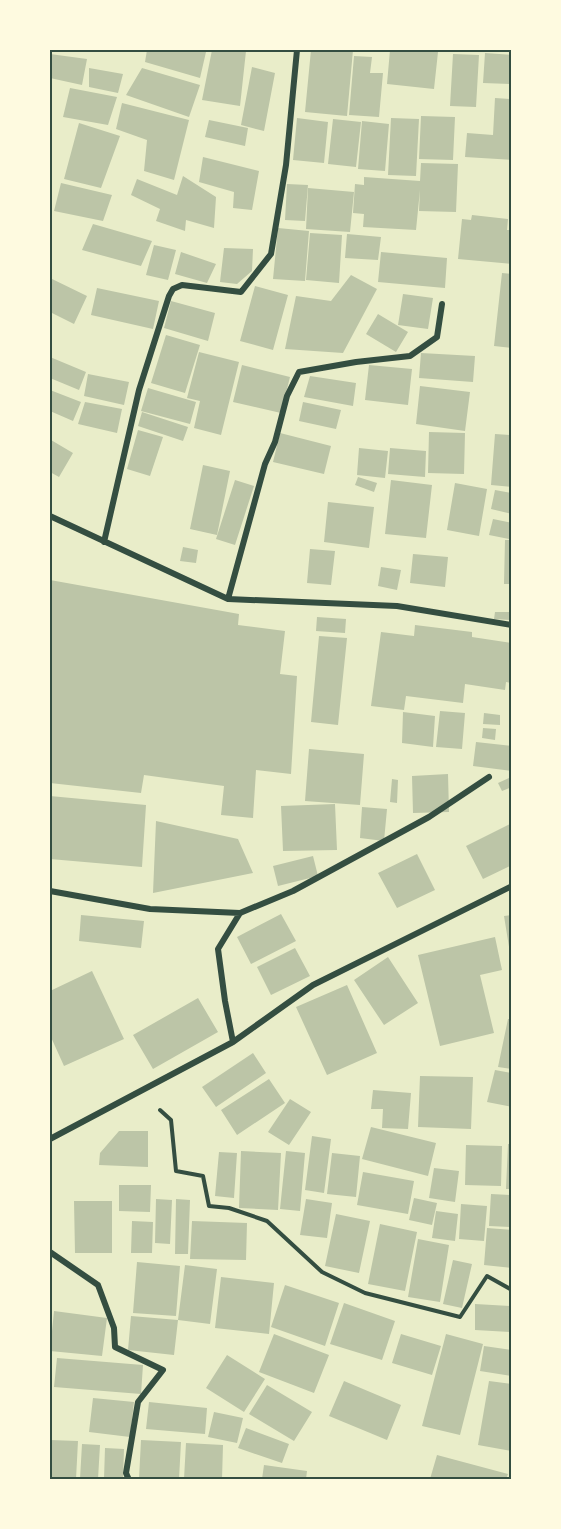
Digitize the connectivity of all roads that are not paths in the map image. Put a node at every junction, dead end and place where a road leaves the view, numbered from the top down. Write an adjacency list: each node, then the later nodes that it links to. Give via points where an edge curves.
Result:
1 (297, 50): 4 (street, via 286,165 271,254 241,292 182,285 173,289 139,390)
2 (442, 304): 5 (street, via 437,337 410,356 299,372 286,396)
3 (50, 516): 4 (street)
4 (104, 542): 5 (street)
5 (228, 599): 6 (street, via 397,606)
6 (512, 625)
7 (489, 777): 10 (street, via 429,818 293,891)
8 (512, 886): 11 (street, via 313,985)
9 (50, 891): 10 (street, via 150,909)
10 (240, 913): 11 (street, via 218,949)
11 (233, 1042): 12 (street)
12 (50, 1139)
13 (50, 1252): 14 (street, via 98,1285 114,1328 115,1347 163,1370 138,1402 126,1473)
14 (129, 1479)

